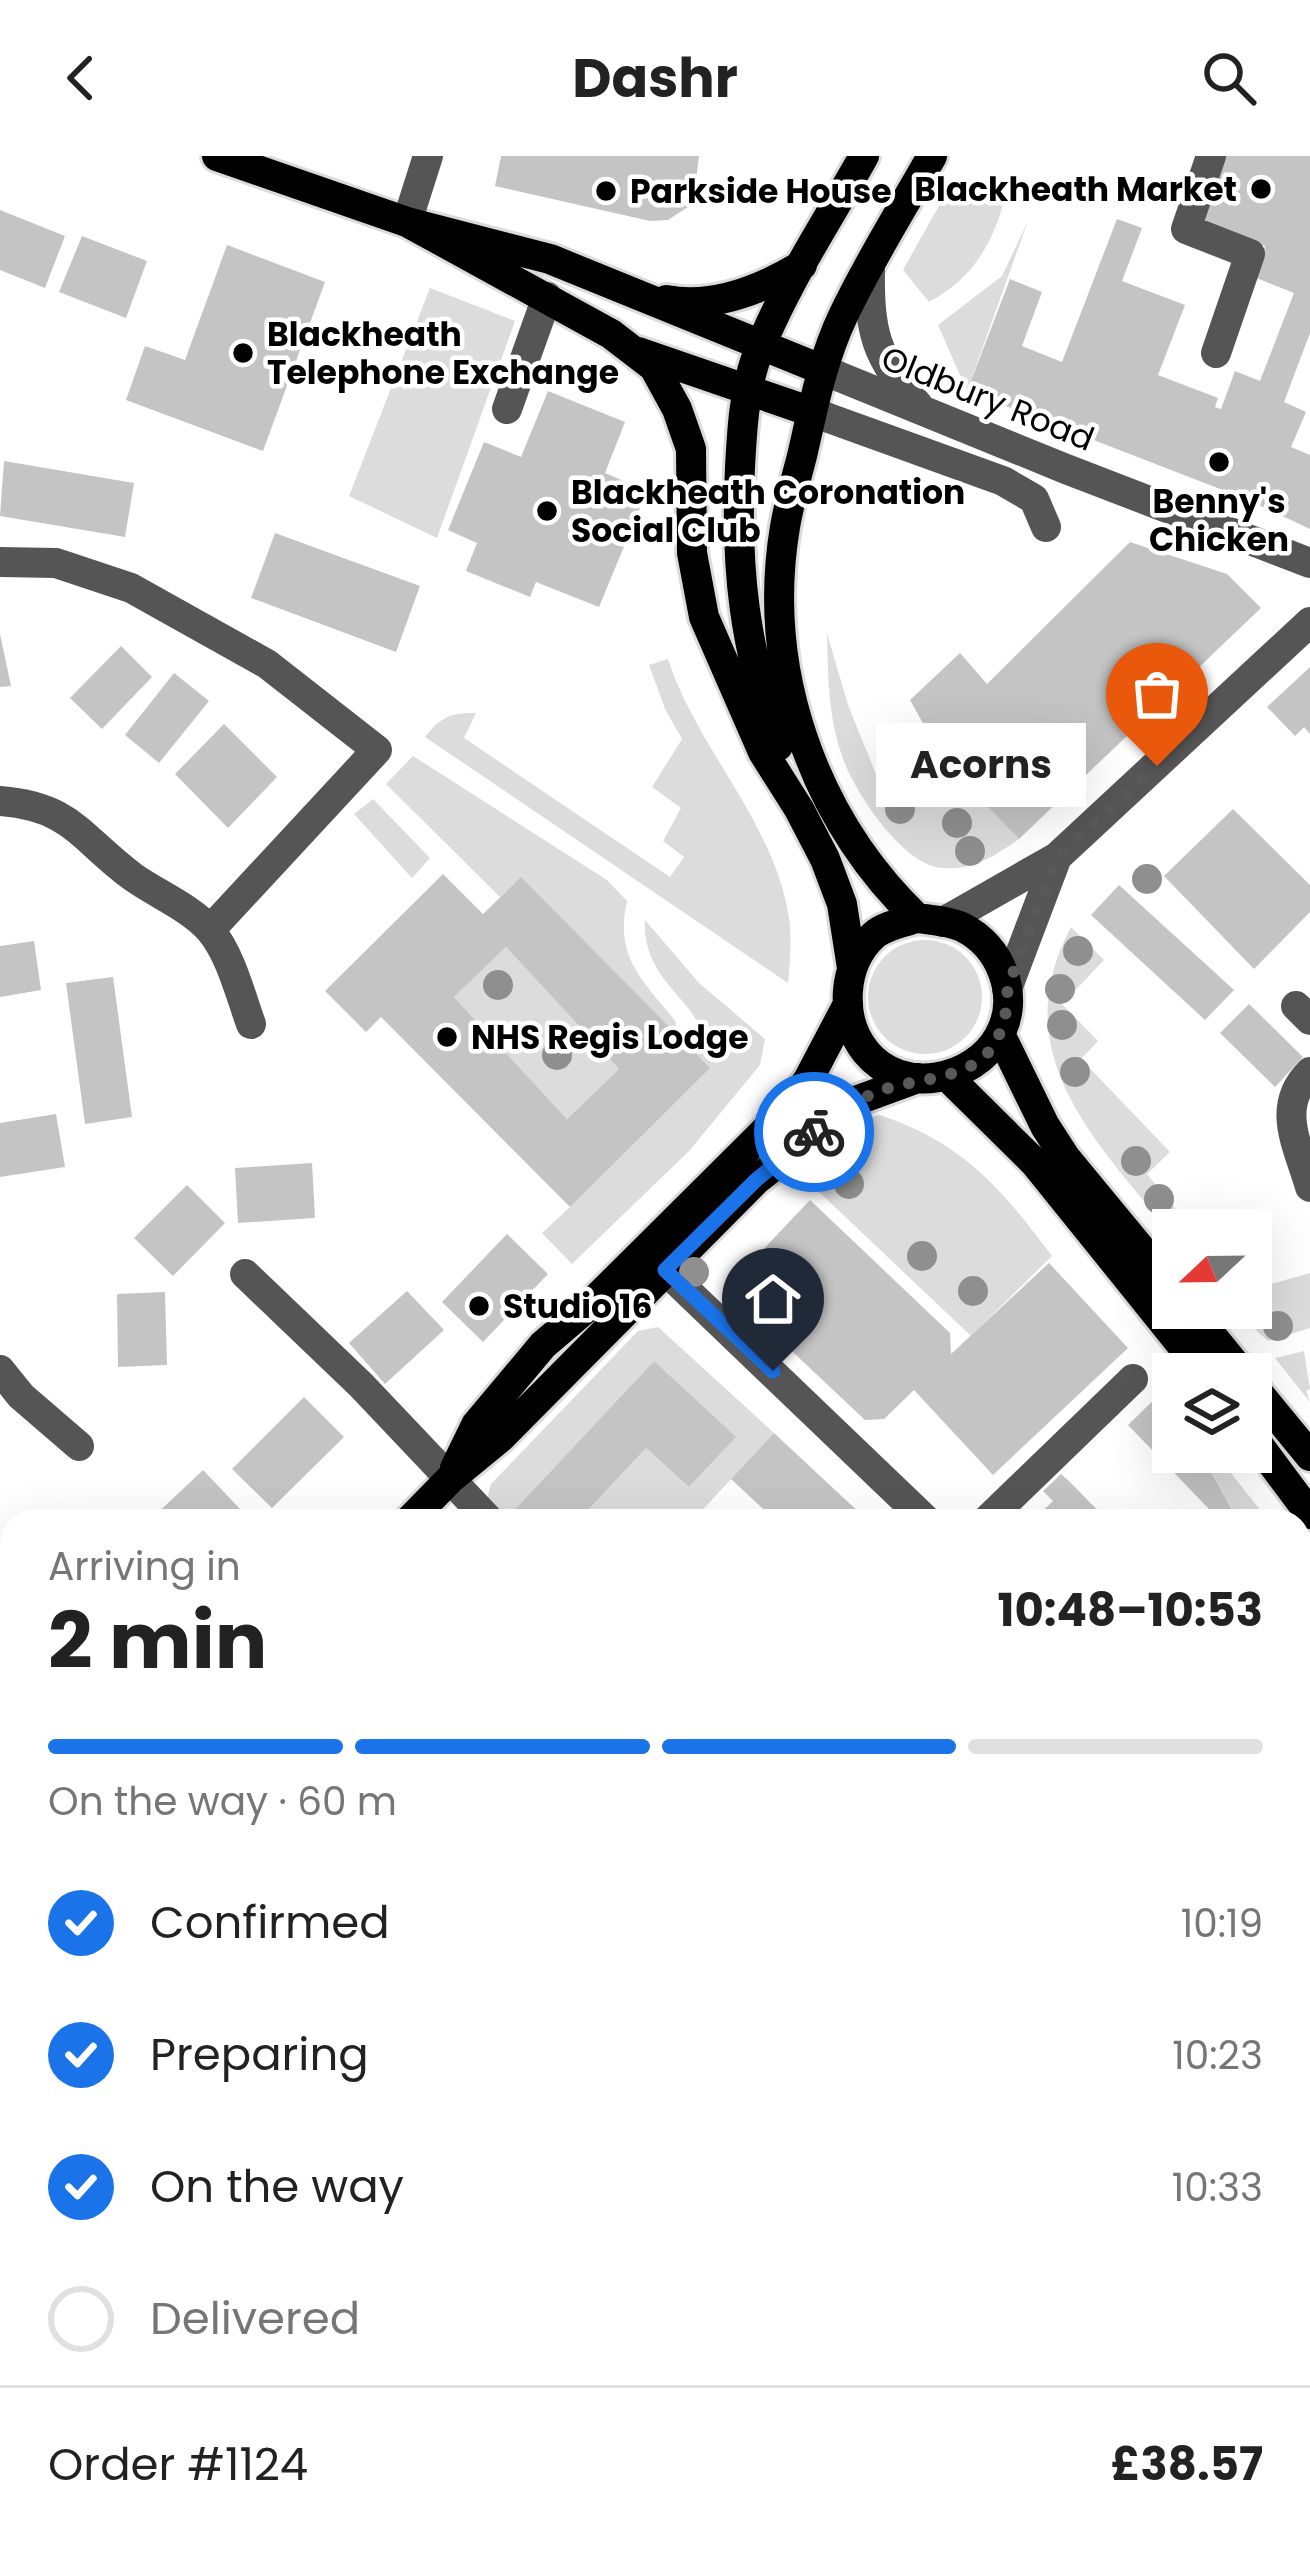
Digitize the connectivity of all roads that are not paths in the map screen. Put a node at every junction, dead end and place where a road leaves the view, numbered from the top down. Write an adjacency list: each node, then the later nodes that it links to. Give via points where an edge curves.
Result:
1 (218, 156): 6 (main road, Oldbury Road)
2 (428, 156): 6 (street)
3 (864, 156): 7 (main road)
4 (932, 156): 8 (main road)
5 (1210, 156): 13 (street, via 1186,230 1250,254)
6 (407, 223): 9 (main road, Oldbury Road, via 550,259); 10 (main road)
7 (802, 266): 9 (main road, Oldbury Road, via 770,284 692,305); 11 (main road)
8 (870, 268): 14 (main road); 16 (street, via 875,344)
9 (641, 295): 11 (main road, Oldbury Road)
10 (547, 297): 12 (main road); 17 (street)
11 (761, 346): 14 (main road, Oldbury Road); 15 (main road)
12 (632, 350): 15 (main road); 26 (main road, via 654,367 691,449 692,553 704,617 747,719)
13 (1216, 353)
14 (823, 370): 16 (street, Oldbury Road); 18 (main road)
15 (748, 391): 18 (main road); 26 (main road, via 738,510 742,607 760,694)
16 (922, 409): 21 (street, Oldbury Road)
17 (507, 410)
18 (812, 412): 19 (street); 20 (main road)
19 (874, 433): 20 (street, via 836,440); 21 (street, via 1003,481 1034,499 1046,527)
20 (798, 470): 28 (main road, via 779,588 801,734 861,855 882,884)
21 (1066, 470): 23 (street, Oldbury Road)
22 (0, 562): 29 (street, via 56,563 131,588 267,664 377,750)
23 (1310, 562)
24 (1310, 622): 27 (street)
25 (0, 801): 29 (street, via 39,805 73,822 130,875)
26 (799, 809): 30 (main road, via 837,891)
27 (1057, 857): 28 (street); 31 (street)
28 (930, 920): 30 (main road, via 875,934); 31 (main road, via 959,925 984,942)
29 (210, 930): 33 (street)
30 (852, 968): 32 (main road)
31 (1007, 989): 34 (main road)
32 (848, 1004): 36 (main road, via 867,1054 898,1073); 41 (main road, via 787,1109)
33 (251, 1024)
34 (1000, 1034): 36 (main road, via 977,1064); 38 (main road, via 1065,1157)
35 (1310, 1072): 37 (street, via 1289,1103)
36 (933, 1077): 39 (main road, via 858,1100 809,1135); 43 (main road, via 1035,1163)
37 (1310, 1187)
38 (1152, 1263)
39 (665, 1270): 41 (main road, via 649,1267); 51 (main road); 54 (street)
40 (245, 1274): 51 (street)
41 (591, 1304): 51 (main road, via 476,1425)
42 (1206, 1329): 44 (main road)
43 (1187, 1353)
44 (1226, 1353)
45 (0, 1370): 48 (street)
46 (1133, 1379): 55 (street)
47 (1272, 1410): 49 (main road)
48 (79, 1446)
49 (1310, 1456)
50 (1272, 1463): 56 (main road)
51 (449, 1479): 52 (main road); 53 (street)
52 (420, 1509)
53 (478, 1509)
54 (914, 1509)
55 (998, 1509)
56 (1306, 1509)

